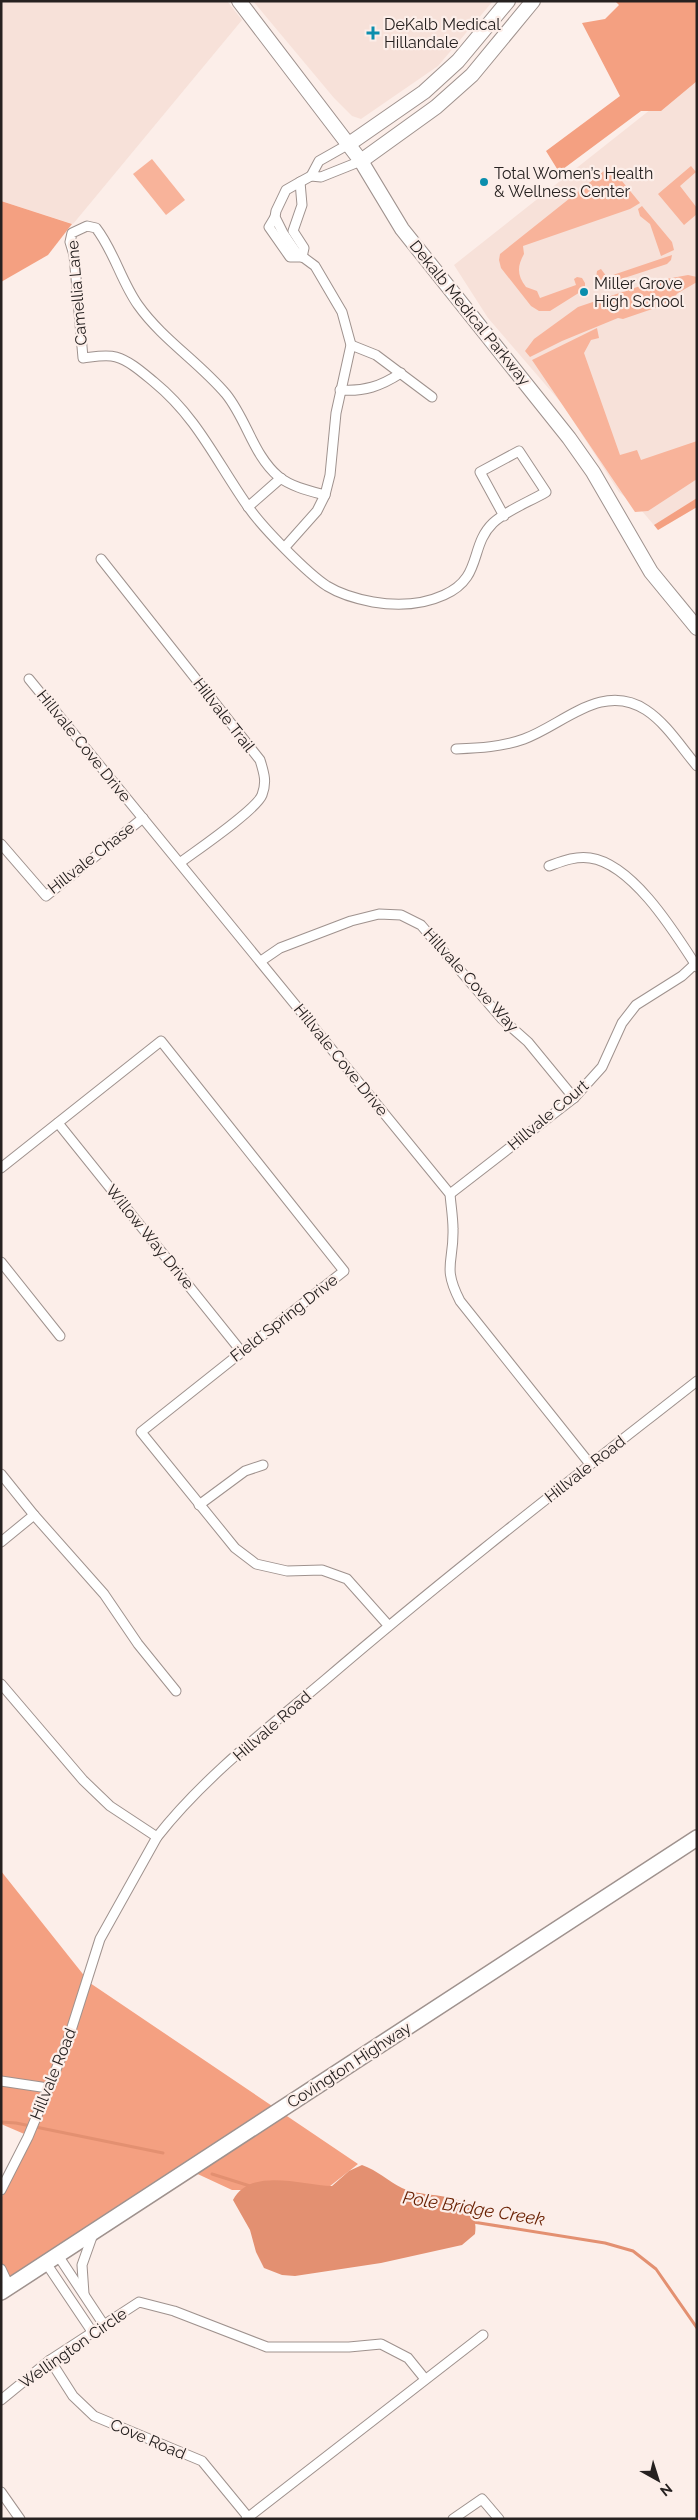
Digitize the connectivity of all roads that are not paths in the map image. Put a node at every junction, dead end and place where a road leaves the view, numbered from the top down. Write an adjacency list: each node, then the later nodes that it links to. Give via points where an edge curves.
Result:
1 (239, 1): 4 (main road, Dekalb Medical Parkway)
2 (508, 1): 4 (main road, via 458,62 424,92)
3 (533, 1): 5 (main road, via 472,75 436,107)
4 (349, 144): 5 (main road, Dekalb Medical Parkway); 6 (street, via 319,161)
5 (361, 161): 6 (street, via 321,177); 22 (main road, Dekalb Medical Parkway, via 402,229 569,438 593,472 651,572)
6 (311, 176): 7 (street)
7 (300, 182): 8 (street, via 286,190); 9 (street, via 302,205)
8 (275, 217): 9 (street); 10 (street, via 268,227)
9 (289, 233): 10 (street); 11 (street, via 296,252)
10 (276, 241): 11 (street, via 290,257)
11 (302, 256): 12 (street, via 315,266 342,312)
12 (351, 345): 13 (street, via 376,355); 14 (street)
13 (401, 373): 14 (street, via 368,389); 15 (street)
14 (340, 390): 17 (street)
15 (432, 397)
16 (281, 478): 17 (street, Camellia Lane); 18 (street); 18 (street, Camellia Lane, via 266,463 241,414 226,394 153,325 138,306 96,228 87,226 72,233 70,242 74,255 82,358 117,357 166,392 201,432)
17 (325, 495): 20 (street, via 318,511)
18 (248, 507): 20 (street, Camellia Lane)
19 (504, 516): 19 (street, Camellia Lane, via 480,472 519,451 546,492); 20 (street, Camellia Lane, via 486,533 473,568 456,589 443,596 402,605 362,600 327,585)
20 (285, 547)
21 (101, 559): 28 (street, Hillvale Trail, via 260,760 266,778 262,796 248,811)
22 (697, 628)
23 (29, 680): 26 (street, Hillvale Cove Drive)
24 (456, 749): 25 (street, via 511,744 587,705 606,700 627,702 645,710 661,723)
25 (697, 766)
26 (143, 818): 27 (street, Hillvale Chase, via 46,896); 28 (street, Hillvale Cove Drive)
27 (1, 844)
28 (181, 862): 30 (street, Hillvale Cove Drive)
29 (549, 866): 31 (street, via 576,857 591,858 624,874 659,912)
30 (261, 961): 32 (street, Hillvale Cove Way, via 280,948 351,921 379,914 401,915 421,925 502,1019 528,1042); 35 (street, Hillvale Cove Drive)
31 (696, 966): 32 (street, Hillvale Court, via 636,1005 622,1023 602,1067)
32 (574, 1098): 35 (street, Hillvale Court)
33 (58, 1123): 34 (street, Field Spring Drive); 38 (street, Willow Way Drive); 38 (street, Field Spring Drive, via 160,1041 167,1049 344,1271)
34 (1, 1168)
35 (450, 1194): 40 (street, via 453,1231 448,1266 460,1301)
36 (1, 1262): 37 (street)
37 (60, 1336)
38 (241, 1351): 43 (street, Field Spring Drive, via 141,1432)
39 (697, 1381): 40 (street, Hillvale Road)
40 (590, 1464): 46 (street, Hillvale Road)
41 (264, 1465): 43 (street, via 245,1471)
42 (1, 1474): 44 (street)
43 (200, 1505): 46 (street, Field Spring Drive, via 235,1548 256,1564 287,1571 322,1570 347,1579)
44 (34, 1515): 45 (street); 48 (street, via 79,1563)
45 (1, 1542)
46 (388, 1626): 49 (street, Hillvale Road, via 236,1756)
47 (1, 1684): 49 (street, via 83,1780 110,1806)
48 (176, 1691)
49 (157, 1837): 52 (street, Hillvale Road, via 100,1939 67,2043)
50 (697, 1838): 54 (main road, Covington Highway)
51 (1, 2081): 52 (street)
52 (48, 2088): 53 (street, Hillvale Road)
53 (1, 2190)
54 (96, 2229): 55 (main road, Covington Highway); 58 (street, via 82,2265)
55 (51, 2258): 57 (main road, Covington Highway); 58 (street); 60 (street)
56 (1, 2269): 57 (street)
57 (5, 2289)
58 (84, 2294): 59 (street)
59 (104, 2325): 60 (street, Wellington Circle); 63 (street, Wellington Circle, via 139,2302 174,2311 267,2347 381,2344 408,2358)
60 (93, 2332): 62 (street, Wellington Circle)
61 (483, 2335): 63 (street)
62 (50, 2360): 64 (street, Wellington Circle); 66 (street, Cove Road, via 73,2396 94,2416 202,2461)
63 (425, 2379): 66 (street)
64 (1, 2400)
65 (1, 2492): 67 (street)
66 (247, 2518)
67 (20, 2519)
68 (453, 2519): 69 (street, via 482,2499)
69 (498, 2519)

